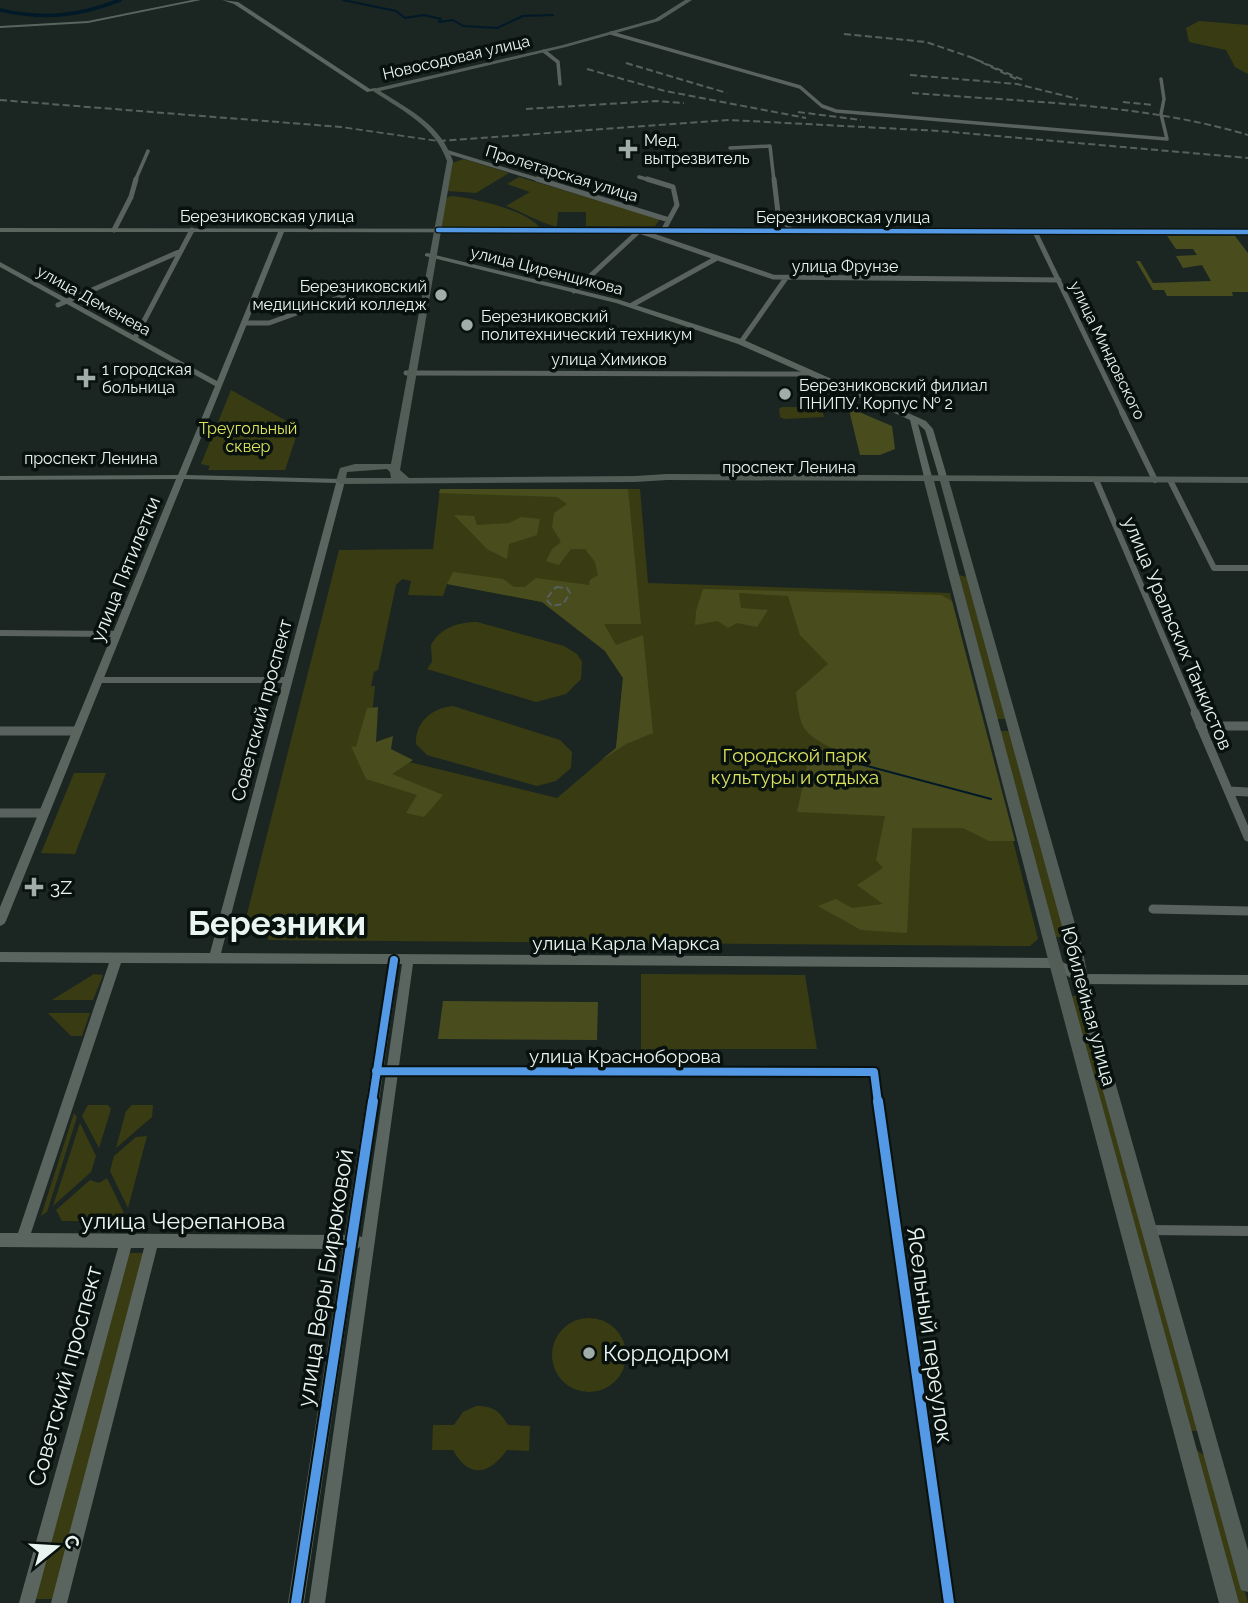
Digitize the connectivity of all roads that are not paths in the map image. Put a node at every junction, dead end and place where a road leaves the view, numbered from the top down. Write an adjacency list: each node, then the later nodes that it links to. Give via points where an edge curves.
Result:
1 (199, 0): 5 (street)
2 (224, 0): 6 (street)
3 (683, 0): 12 (main road, Новосодовая улица, via 654,19)
4 (690, 0): 8 (main road, Новосодовая улица, via 664,17)
5 (185, 1): 7 (street, via 88,22)
6 (237, 2): 12 (street)
7 (0, 27)
8 (611, 33): 9 (main road, Новосодовая улица); 10 (street, via 800,87 818,106 836,111 1167,139)
9 (544, 51): 11 (street, via 558,62); 12 (main road, Новосодовая улица)
10 (1161, 79)
11 (560, 85)
12 (372, 91): 15 (main road, via 422,126); 15 (main road, via 437,132)
13 (730, 148): 25 (street, via 770,146 778,213)
14 (148, 151): 19 (street)
15 (444, 151): 17 (street, Пролетарская улица); 22 (main road)
16 (639, 177): 17 (street, via 673,187 677,205)
17 (669, 220): 24 (street)
18 (0, 230): 19 (street, Березниковская улица)
19 (114, 230): 20 (street, Березниковская улица)
20 (192, 230): 21 (street, Березниковская улица); 28 (street)
21 (282, 230): 22 (street, Березниковская улица); 42 (street, улица Пятилетки)
22 (434, 230): 23 (street, Березниковская улица); 29 (main road)
23 (639, 230): 24 (street, Березниковская улица); 30 (street, улица Фрунзе); 38 (street)
24 (663, 231): 25 (street, Березниковская улица)
25 (792, 231): 26 (street, Березниковская улица)
26 (1035, 232): 27 (street, Березниковская улица); 36 (street, улица Миндовского)
27 (1248, 232)
28 (181, 251): 39 (street); 43 (street)
29 (430, 256): 31 (street, улица Циренщикова); 33 (main road); 37 (main road)
30 (717, 258): 35 (street, улица Фрунзе); 41 (street)
31 (450, 260): 33 (street); 38 (street, улица Циренщикова)
32 (0, 264): 39 (street, улица Деменева)
33 (432, 269): 46 (main road)
34 (0, 272): 40 (street, улица Деменева)
35 (786, 278): 36 (street, улица Фрунзе); 44 (street)
36 (1059, 280): 58 (street, улица Миндовского)
37 (421, 287): 42 (street, via 366,288 269,323); 46 (main road)
38 (574, 290): 41 (street, улица Циренщикова)
39 (66, 301): 40 (street); 43 (street, улица Деменева)
40 (58, 305): 45 (street, улица Деменева)
41 (632, 305): 44 (street, улица Циренщикова)
42 (244, 323): 48 (street, улица Пятилетки)
43 (135, 338): 45 (street, улица Деменева)
44 (741, 342): 47 (street, улица Циренщикова)
45 (171, 362): 48 (street, улица Деменева)
46 (410, 373): 47 (street, улица Химиков); 50 (main road)
47 (813, 374): 49 (street, улица Циренщикова)
48 (218, 388): 53 (street, улица Пятилетки)
49 (913, 418): 55 (street, Юбилейная улица); 56 (street, улица Циренщикова, via 929,429)
50 (392, 469): 51 (main road, проспект Ленина, via 355,467); 54 (main road); 61 (main road)
51 (342, 475): 53 (street, проспект Ленина, via 311,480); 61 (main road, проспект Ленина); 66 (street, Советский проспект)
52 (0, 476): 53 (street, проспект Ленина)
53 (182, 477): 64 (street, улица Пятилетки)
54 (406, 480): 55 (main road, проспект Ленина); 61 (main road, проспект Ленина)
55 (929, 480): 56 (main road, проспект Ленина); 83 (main road, Юбилейная улица)
56 (944, 480): 57 (main road, проспект Ленина); 84 (main road, Юбилейная улица)
57 (1096, 480): 58 (main road, проспект Ленина); 67 (street, улица Уральских Танкистов)
58 (1155, 480): 59 (main road, проспект Ленина)
59 (1170, 480): 60 (main road, проспект Ленина); 62 (street, via 1214,568)
60 (1248, 480)
61 (385, 481)
62 (1248, 568)
63 (0, 633): 64 (street)
64 (117, 634): 65 (street, улица Пятилетки)
65 (99, 680): 66 (street); 70 (street, улица Пятилетки)
66 (288, 681): 81 (street, Советский проспект)
67 (1200, 726): 68 (street); 71 (street, улица Уральских Танкистов)
68 (1248, 726)
69 (0, 731): 70 (street)
70 (77, 731): 74 (street, улица Пятилетки)
71 (1228, 791): 72 (street); 75 (street, улица Уральских Танкистов)
72 (1248, 792)
73 (0, 813): 74 (street)
74 (44, 813): 78 (street, улица Пятилетки)
75 (1248, 837)
76 (1153, 909): 77 (street)
77 (1248, 911)
78 (0, 921)
79 (0, 957): 80 (street, улица Карла Маркса)
80 (116, 959): 81 (street, улица Карла Маркса); 92 (street)
81 (214, 959): 82 (street, улица Карла Маркса)
82 (401, 960): 83 (street, улица Карла Маркса); 86 (street, улица Веры Бирюковой); 87 (street, улица Веры Бирюковой)
83 (1056, 963): 84 (street); 99 (main road, Юбилейная улица)
84 (1081, 979): 85 (street); 89 (main road, Юбилейная улица)
85 (1248, 980)
86 (376, 1071): 87 (street, улица Красноборова); 95 (street, улица Веры Бирюковой)
87 (392, 1071): 88 (street, улица Красноборова); 96 (street, улица Веры Бирюковой)
88 (874, 1072): 106 (street, Ясельный переулок)
89 (1149, 1230): 90 (street); 100 (main road, Юбилейная улица)
90 (1248, 1231)
91 (0, 1240): 92 (street, улица Черепанова)
92 (22, 1241): 93 (street, улица Черепанова)
93 (126, 1242): 94 (street, улица Черепанова); 102 (street, Советский проспект)
94 (152, 1242): 95 (street, улица Черепанова); 103 (street)
95 (350, 1242): 96 (street, улица Черепанова); 97 (street, улица Веры Бирюковой)
96 (367, 1242): 98 (street, улица Веры Бирюковой)
97 (332, 1362): 98 (street); 104 (street, улица Веры Бирюковой)
98 (350, 1362): 105 (street, улица Веры Бирюковой)
99 (1185, 1440): 100 (main road); 107 (main road, Юбилейная улица)
100 (1208, 1440): 101 (main road, Юбилейная улица)
101 (1248, 1583)
102 (27, 1603)
103 (59, 1603)
104 (296, 1603)
105 (317, 1603)
106 (949, 1603)
107 (1229, 1603)

